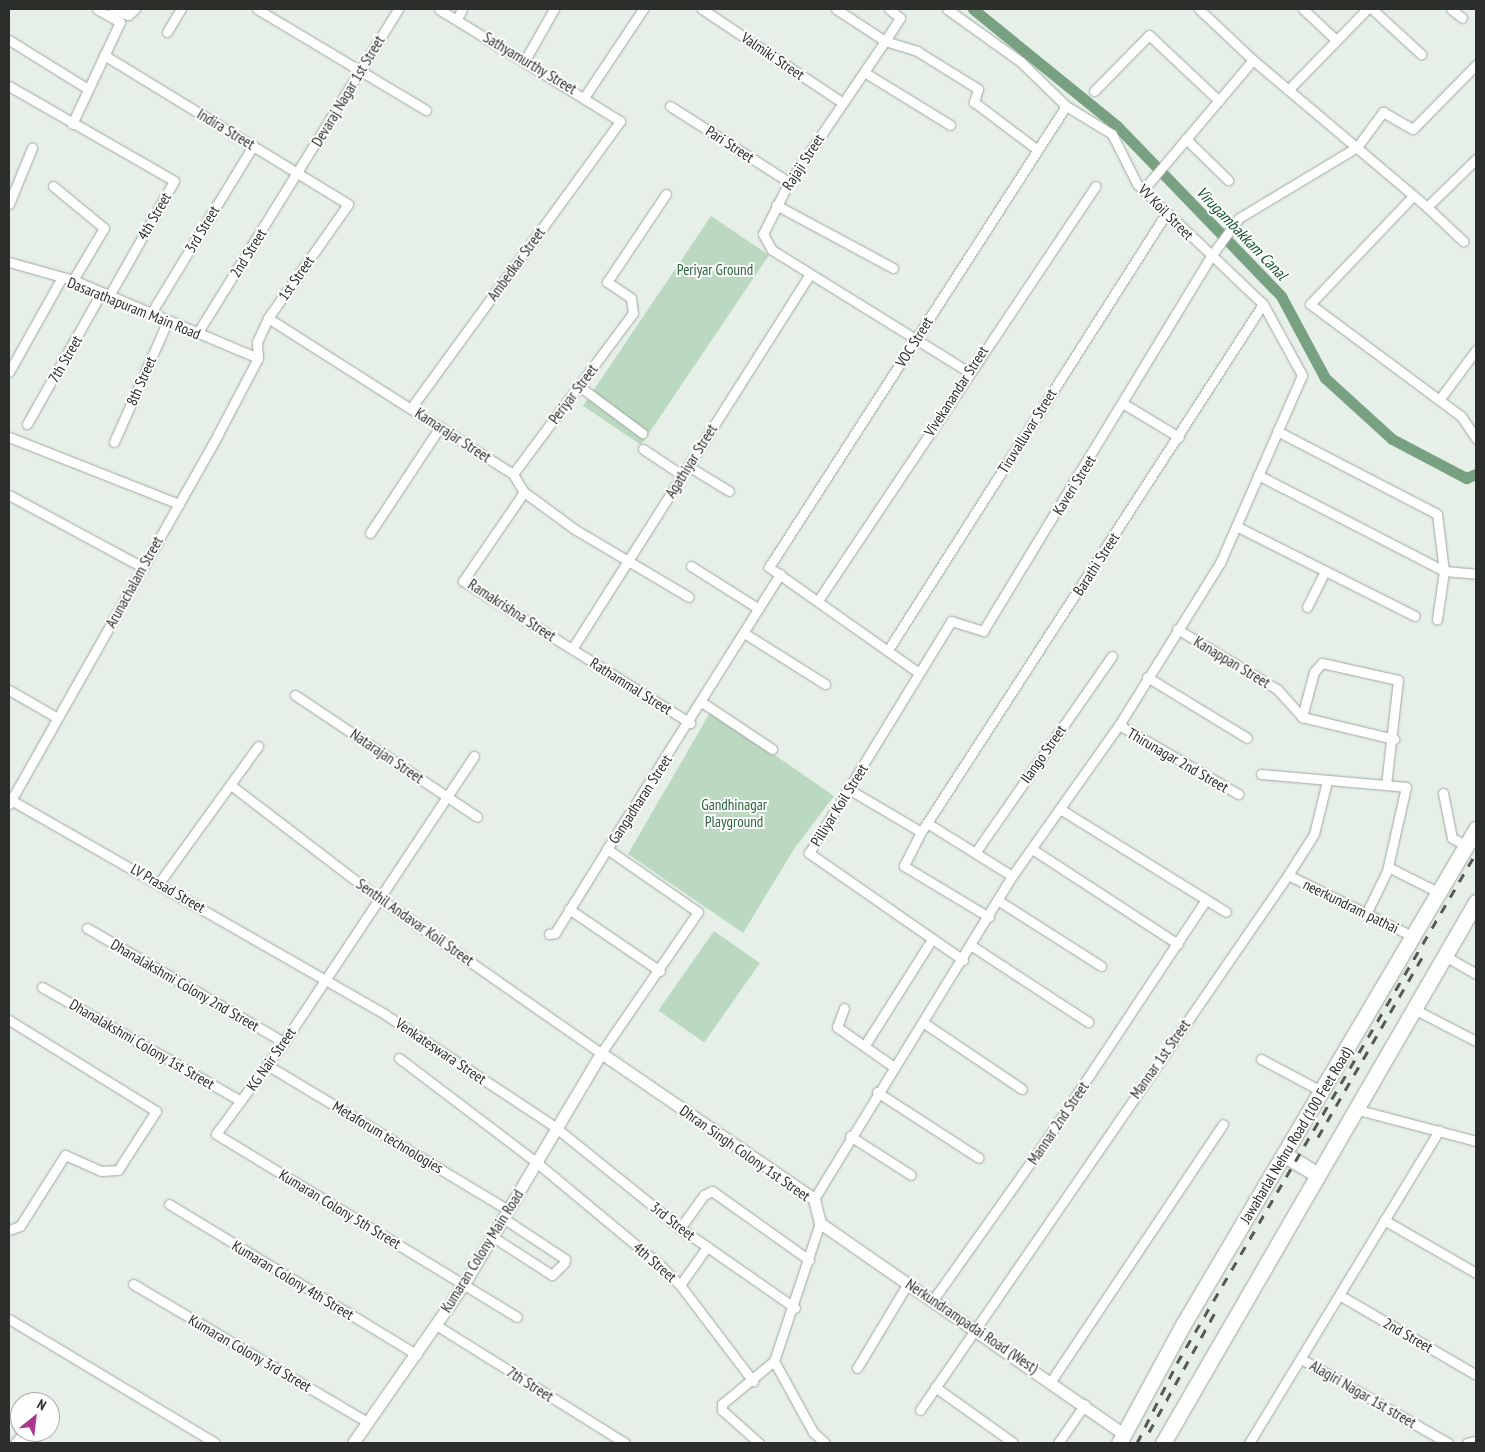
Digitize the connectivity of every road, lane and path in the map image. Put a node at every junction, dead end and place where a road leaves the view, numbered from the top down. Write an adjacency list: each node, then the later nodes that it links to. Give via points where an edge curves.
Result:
1 (97, 9): 27 (street, via 120,22)
2 (113, 9): 3 (street, via 128,16)
3 (135, 9)
4 (181, 9): 22 (street)
5 (257, 9): 31 (street)
6 (398, 9): 31 (street, Devaraj Nagar 1st Street)
7 (439, 9): 21 (street, Sathyamurthy Street)
8 (462, 9): 21 (street)
9 (554, 9): 28 (street)
10 (643, 9): 37 (street)
11 (702, 9): 39 (street, Valmiki Street)
12 (836, 9): 25 (street)
13 (889, 9): 25 (street, Rajaji Street, via 900,18)
14 (947, 9): 41 (street, VV Koil Street, via 1021,62)
15 (1199, 9): 29 (street)
16 (1303, 9): 24 (street)
17 (1367, 9): 24 (street)
18 (1372, 9): 26 (street)
19 (1451, 9): 20 (street)
20 (1462, 18)
21 (457, 20): 28 (street, Sathyamurthy Street)
22 (168, 32)
23 (9, 40): 34 (street)
24 (1336, 40): 35 (street)
25 (885, 41): 32 (street, Rajaji Street); 50 (street, via 917,51 978,90 974,102)
26 (1421, 54)
27 (104, 55): 34 (street); 47 (street, Indira Street)
28 (525, 60): 37 (street, Sathyamurthy Street)
29 (1253, 60): 35 (street); 38 (street)
30 (1476, 65): 48 (street, via 1414,129 1383,112)
31 (362, 71): 42 (street); 52 (street, Devaraj Nagar 1st Street)
32 (864, 72): 39 (street, Rajaji Street); 45 (street)
33 (9, 86): 44 (street)
34 (88, 88): 44 (street)
35 (1288, 90): 48 (street)
36 (1094, 91): 38 (street, via 1149,35)
37 (584, 96): 43 (street, Sathyamurthy Street)
38 (1219, 101): 46 (street)
39 (843, 103): 54 (street, Rajaji Street)
40 (670, 106): 54 (street, Pari Street)
41 (1066, 106): 50 (street, VOC Street); 57 (street, VV Koil Street, via 1112,134)
42 (426, 110)
43 (620, 121): 86 (street, Ambedkar Street)
44 (75, 124): 72 (street, 4th Street, via 174,181)
45 (950, 125)
46 (1186, 139): 53 (street); 57 (street)
47 (253, 146): 52 (street, Indira Street); 74 (street, 3rd Street)
48 (1356, 146): 59 (street); 66 (street, Kaveri Street, via 1238,218)
49 (32, 148): 60 (street)
50 (1035, 148): 78 (street, VOC Street)
51 (1476, 159): 63 (street)
52 (298, 173): 61 (street, Indira Street); 77 (street, 2nd Street)
53 (1228, 180)
54 (789, 182): 62 (street, Rajaji Street)
55 (53, 186): 71 (street, via 104,228)
56 (1095, 186): 82 (street, Vivekanandar Street)
57 (1144, 189): 64 (street, VV Koil Street)
58 (666, 194): 83 (street, Periyar Street, via 607,282 631,298 633,313)
59 (1413, 196): 63 (street); 84 (street, via 1310,304)
60 (9, 204)
61 (348, 204): 75 (street, 1st Street)
62 (776, 205): 68 (street); 69 (street, Rajaji Street, via 763,234 772,250)
63 (1427, 208): 65 (street)
64 (1167, 212): 66 (street, VV Koil Street); 122 (street, Tiruvalluvar Street)
65 (1463, 241)
66 (1211, 255): 73 (street, VV Koil Street, via 1231,270); 85 (street, Kaveri Street)
67 (9, 262): 70 (street, Dasarathapuram Main Road)
68 (893, 268)
69 (810, 274): 78 (street); 96 (street, Agathiyar Street)
70 (61, 279): 71 (street, Dasarathapuram Main Road); 81 (street)
71 (73, 280): 72 (street, Dasarathapuram Main Road)
72 (105, 294): 74 (street, Dasarathapuram Main Road); 87 (street, 7th Street)
73 (1263, 304): 89 (street, VV Koil Street, via 1302,375); 92 (street, Barathi Street)
74 (151, 313): 76 (street, Dasarathapuram Main Road)
75 (268, 318): 80 (street, 1st Street, via 257,342); 86 (street, Kamarajar Street)
76 (168, 320): 77 (street, Dasarathapuram Main Road); 94 (street, 8th Street)
77 (198, 332): 80 (street, Dasarathapuram Main Road)
78 (916, 340): 82 (street); 111 (street, VOC Street, via 769,566)
79 (1476, 350): 84 (street)
80 (258, 358): 103 (street, Arunachalam Street)
81 (9, 372)
82 (969, 372): 114 (street, Vivekanandar Street)
83 (579, 386): 90 (street); 97 (street, Periyar Street)
84 (1439, 400): 93 (street, via 1461,416)
85 (1124, 404): 92 (street); 124 (street, Kaveri Street, via 983,631 951,621)
86 (411, 408): 88 (street, Kamarajar Street)
87 (28, 424)
88 (440, 427): 97 (street, Kamarajar Street); 105 (street)
89 (1277, 431): 99 (street); 110 (street, via 1437,514)
90 (642, 434)
91 (9, 437): 103 (street)
92 (1179, 437): 150 (street, Barathi Street)
93 (1476, 438)
94 (114, 442)
95 (643, 449): 98 (street)
96 (688, 466): 98 (street, Agathiyar Street); 100 (street)
97 (513, 474): 101 (street, Kamarajar Street)
98 (682, 475): 106 (street, Agathiyar Street)
99 (1258, 475): 104 (street); 110 (street)
100 (729, 491)
101 (524, 492): 106 (street, Kamarajar Street); 121 (street, Ramakrishna Street, via 464,581)
102 (9, 494): 108 (street)
103 (179, 504): 108 (street, Arunachalam Street)
104 (1236, 526): 109 (street); 119 (street, via 1220,563)
105 (370, 533)
106 (630, 560): 113 (street, Kamarajar Street); 121 (street, Agathiyar Street)
107 (691, 566): 116 (street)
108 (142, 567): 130 (street, Arunachalam Street)
109 (1325, 571): 115 (street); 117 (street)
110 (1444, 571): 112 (street); 118 (street)
111 (780, 574): 114 (street); 116 (street, Gangadharan Street)
112 (1476, 574)
113 (689, 597)
114 (818, 598): 122 (street)
115 (1307, 606)
116 (759, 609): 120 (street, Gangadharan Street)
117 (1415, 616)
118 (1437, 619)
119 (1177, 629): 125 (street); 131 (street, Kanappan Street, via 1277,689)
120 (744, 633): 126 (street); 129 (street, Gangadharan Street)
121 (572, 648): 132 (street, Rathammal Street)
122 (888, 650): 124 (street)
123 (1112, 656): 156 (street, Ilango Street)
124 (919, 673): 143 (street, Pilliyar Koil Street)
125 (1147, 677): 133 (street); 134 (street)
126 (825, 684)
127 (9, 690): 130 (street)
128 (296, 695): 146 (street, Natarajan Street)
129 (702, 703): 132 (street, Gangadharan Street); 137 (street)
130 (56, 717): 147 (street, Arunachalam Street)
131 (1302, 717): 135 (street); 135 (street, via 1314,672 1322,662 1394,677 1400,685)
132 (690, 723): 154 (street, Gangadharan Street)
133 (1119, 725): 145 (street, Thirunagar 2nd Street); 148 (street)
134 (1247, 738)
135 (1394, 738): 141 (street)
136 (258, 746): 142 (street)
137 (772, 749)
138 (474, 756): 146 (street, KG Nair Street)
139 (1261, 774): 140 (street)
140 (1327, 781): 141 (street); 158 (street, Mannar 1st Street, via 1314,834)
141 (1386, 785): 157 (street, via 1406,787)
142 (232, 786): 160 (street); 162 (street, Senthil Andavar Koil Street)
143 (850, 790): 152 (street); 173 (street, Pilliyar Koil Street, via 809,853)
144 (1443, 793): 153 (street, via 1452,838)
145 (1238, 794)
146 (448, 797): 149 (street, Natarajan Street); 162 (street, KG Nair Street)
147 (10, 802): 160 (street, LV Prasad Street)
148 (1060, 809): 155 (street); 164 (street)
149 (477, 817)
150 (927, 823): 152 (street, Barathi Street); 156 (street)
151 (1476, 829): 153 (main road, Jawaharlal Nehru Road (100 Feet Road))
152 (921, 832): 169 (street, Barathi Street, via 904,866)
153 (1467, 846): 161 (main road, Jawaharlal Nehru Road (100 Feet Road))
154 (607, 849): 166 (street); 179 (street, Gangadharan Street, via 698,912)
155 (1032, 849): 159 (street); 174 (street)
156 (975, 852): 159 (street)
157 (1388, 867): 161 (street); 168 (street)
158 (1288, 875): 168 (street, neerkundram pathai); 233 (street, Mannar 1st Street)
159 (1012, 876): 163 (street)
160 (159, 883): 181 (street, LV Prasad Street)
161 (1440, 893): 172 (main road, Jawaharlal Nehru Road (100 Feet Road))
162 (380, 899): 181 (street, KG Nair Street); 191 (street, Senthil Andavar Koil Street)
163 (998, 901): 169 (street); 178 (street)
164 (1204, 901): 167 (street); 174 (street, Mannar 2nd Street)
165 (1476, 902): 176 (main road)
166 (569, 909): 171 (street, via 555,933); 179 (street)
167 (1226, 912)
168 (1366, 914): 172 (street, neerkundram pathai)
169 (989, 916): 175 (street)
170 (86, 928): 189 (street, Dhanalakshmi Colony 2nd Street)
171 (549, 934)
172 (1414, 937): 198 (main road, Jawaharlal Nehru Road (100 Feet Road))
173 (932, 939): 177 (street, Pilliyar Koil Street); 190 (street)
174 (1178, 944): 228 (street, Mannar 2nd Street)
175 (972, 946): 177 (street); 186 (street)
176 (1445, 956): 180 (street); 184 (main road)
177 (963, 960): 187 (street)
178 (1101, 966)
179 (660, 971): 191 (street)
180 (1476, 974)
181 (322, 981): 189 (street, KG Nair Street); 202 (street, Venkateswara Street, via 386,1015)
182 (42, 987): 199 (street, Dhanalakshmi Colony 1st Street)
183 (844, 1008): 190 (street, via 837,1027)
184 (1414, 1008): 188 (street); 200 (main road)
185 (9, 1020): 218 (street, via 156,1111 118,1170 101,1171 65,1155 20,1226)
186 (1088, 1022)
187 (924, 1023): 195 (street); 196 (street)
188 (1476, 1041)
189 (284, 1042): 194 (street, KG Nair Street)
190 (865, 1045): 195 (street)
191 (601, 1053): 202 (street, Kumaran Colony Main Road); 212 (street, Dhran Singh Colony 1st Street)
192 (399, 1058): 209 (street, 4th Street)
193 (1261, 1059): 198 (street)
194 (267, 1065): 199 (street, KG Nair Street); 214 (street, Metaforum technologies)
195 (894, 1067): 197 (street)
196 (1022, 1089)
197 (878, 1092): 205 (street); 208 (street)
198 (1323, 1092): 207 (main road, Jawaharlal Nehru Road (100 Feet Road))
199 (241, 1101): 204 (street, KG Nair Street)
200 (1355, 1109): 203 (street); 211 (main road)
201 (1223, 1124): 239 (street)
202 (555, 1127): 209 (street, Kumaran Colony Main Road); 217 (street, 3rd Street)
203 (1439, 1130): 206 (street); 215 (street)
204 (216, 1134): 225 (street, Kumaran Colony 5th Street)
205 (850, 1136): 210 (street); 212 (street)
206 (1476, 1141)
207 (1285, 1154): 211 (main road); 245 (main road, Jawaharlal Nehru Road (100 Feet Road))
208 (979, 1158)
209 (536, 1162): 214 (street, Kumaran Colony Main Road); 226 (street, 4th Street)
210 (911, 1174)
211 (1317, 1174): 256 (main road)
212 (814, 1199): 216 (street, Dhran Singh Colony 1st Street)
213 (169, 1204): 234 (street, Kumaran Colony 4th Street)
214 (506, 1214): 219 (street, Kumaran Colony Main Road); 219 (street, Metaforum technologies, via 564,1259 564,1263 552,1275)
215 (1384, 1220): 222 (street); 227 (street)
216 (820, 1222): 221 (street); 223 (street, Nerkundrampadai Road (West))
217 (680, 1228): 220 (street, 3rd Street); 221 (street, via 704,1195 712,1191)
218 (9, 1230)
219 (493, 1236): 225 (street, Kumaran Colony Main Road)
220 (707, 1247): 226 (street); 229 (street, 3rd Street)
221 (809, 1260): 229 (street)
222 (1476, 1273)
223 (908, 1283): 228 (street, Nerkundrampadai Road (West)); 237 (street)
224 (133, 1284): 244 (street, Kumaran Colony 3rd Street)
225 (464, 1284): 230 (street, Kumaran Colony 5th Street); 232 (street, Kumaran Colony Main Road)
226 (680, 1285): 240 (street, 4th Street)
227 (1341, 1296): 235 (street); 238 (street, 2nd Street)
228 (934, 1300): 233 (street, Nerkundrampadai Road (West))
229 (795, 1308): 236 (street)
230 (517, 1317)
231 (9, 1319): 250 (street)
232 (436, 1325): 234 (street, Kumaran Colony Main Road); 252 (street, 7th Street)
233 (974, 1328): 239 (street, Nerkundrampadai Road (West)); 241 (street, Mannar 1st Street)
234 (417, 1355): 244 (street, Kumaran Colony Main Road)
235 (1303, 1360): 257 (street); 258 (street, Alagiri Nagar 1st street)
236 (774, 1362): 240 (street); 254 (street, via 813,1432)
237 (857, 1368)
238 (1476, 1375)
239 (1051, 1381): 242 (street, Nerkundrampadai Road (West))
240 (753, 1382): 253 (street, via 721,1408)
241 (935, 1387): 243 (street, Mannar 1st Street); 247 (street)
242 (1085, 1404): 245 (street, Nerkundrampadai Road (West)); 255 (street)
243 (920, 1410)
244 (366, 1421): 251 (street, Kumaran Colony Main Road)
245 (1121, 1438)
246 (1476, 1441): 259 (street)
247 (1012, 1442)
248 (15, 1443): 249 (street, via 21,1436)
249 (34, 1443)
250 (215, 1443)
251 (353, 1443)
252 (625, 1443)
253 (759, 1443)
254 (824, 1443)
255 (1058, 1443)
256 (1163, 1443)
257 (1249, 1443)
258 (1448, 1443)
259 (1467, 1443)

